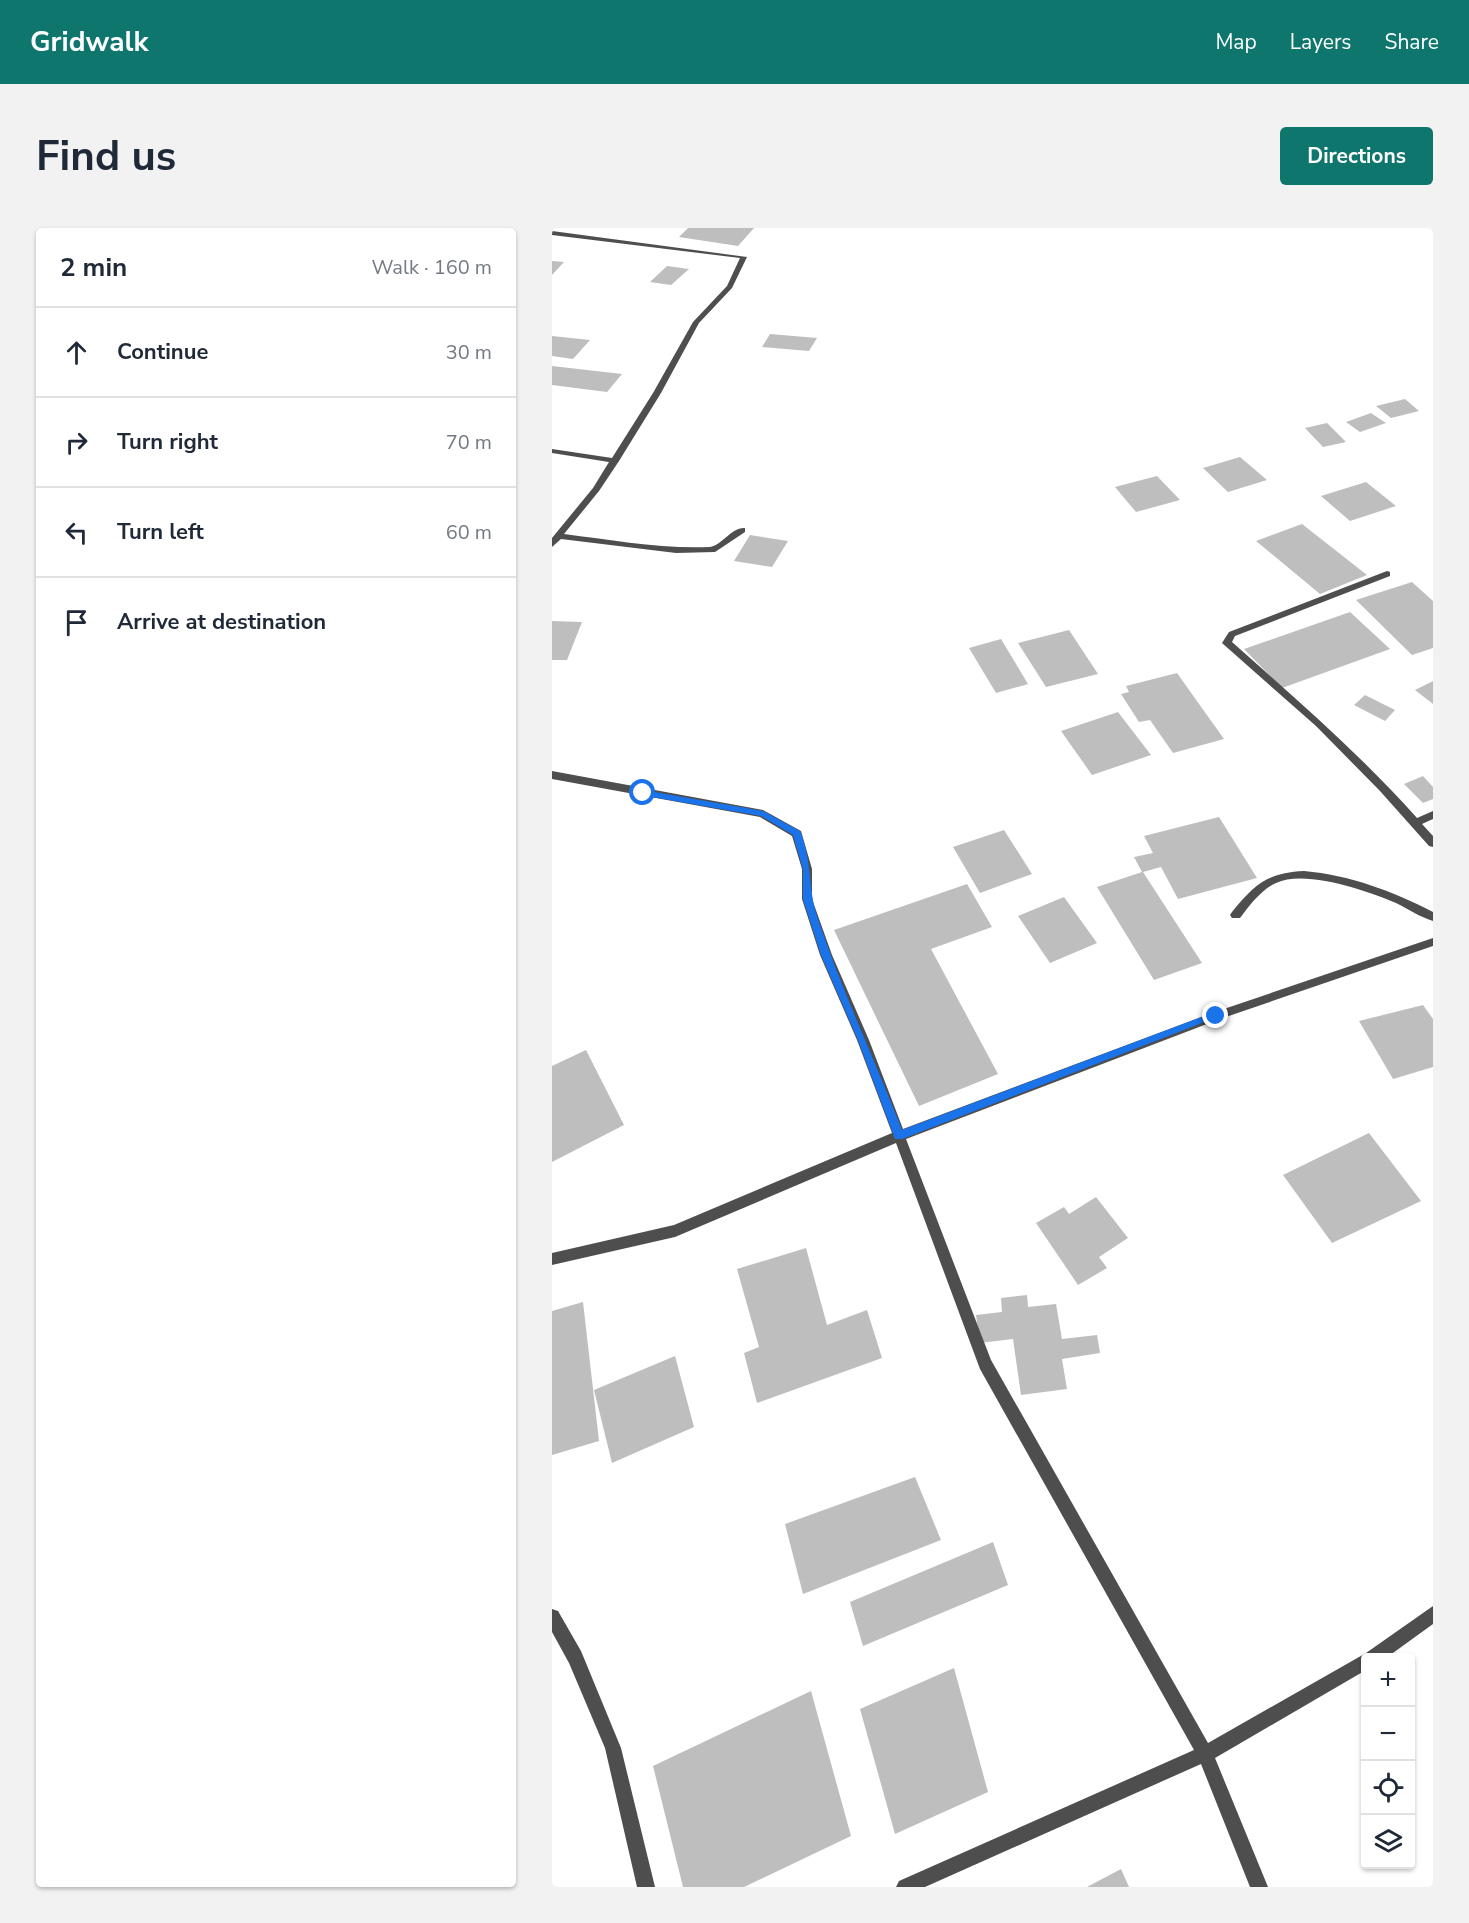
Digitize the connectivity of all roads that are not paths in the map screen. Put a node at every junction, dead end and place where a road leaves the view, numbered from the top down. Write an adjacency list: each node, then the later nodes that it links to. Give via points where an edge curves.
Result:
1 (552, 233): 3 (street, via 744,257 730,287 696,322)
2 (552, 451): 3 (street)
3 (615, 461): 5 (street)
4 (741, 530): 5 (street, via 715,549 675,550)
5 (560, 536): 6 (street)
6 (552, 544)
7 (1387, 574): 10 (street, via 1232,634 1227,643 1318,724)
8 (552, 775): 15 (street, via 763,814 797,834 807,869 807,899)
9 (1433, 815): 10 (street)
10 (1416, 823): 11 (street)
11 (1433, 843)
12 (1236, 915): 13 (street, via 1258,889 1285,876 1366,886)
13 (1433, 917)
14 (1433, 942): 15 (street, via 1216,1016)
15 (899, 1136): 16 (street, via 675,1231); 21 (street, via 985,1364)
16 (552, 1259)
17 (1433, 1614): 19 (street)
18 (552, 1617): 22 (street, via 575,1657 613,1748)
19 (1378, 1653)
20 (1361, 1663): 21 (street)
21 (1205, 1754): 23 (street); 24 (street)
22 (646, 1887)
23 (905, 1887)
24 (1259, 1887)

